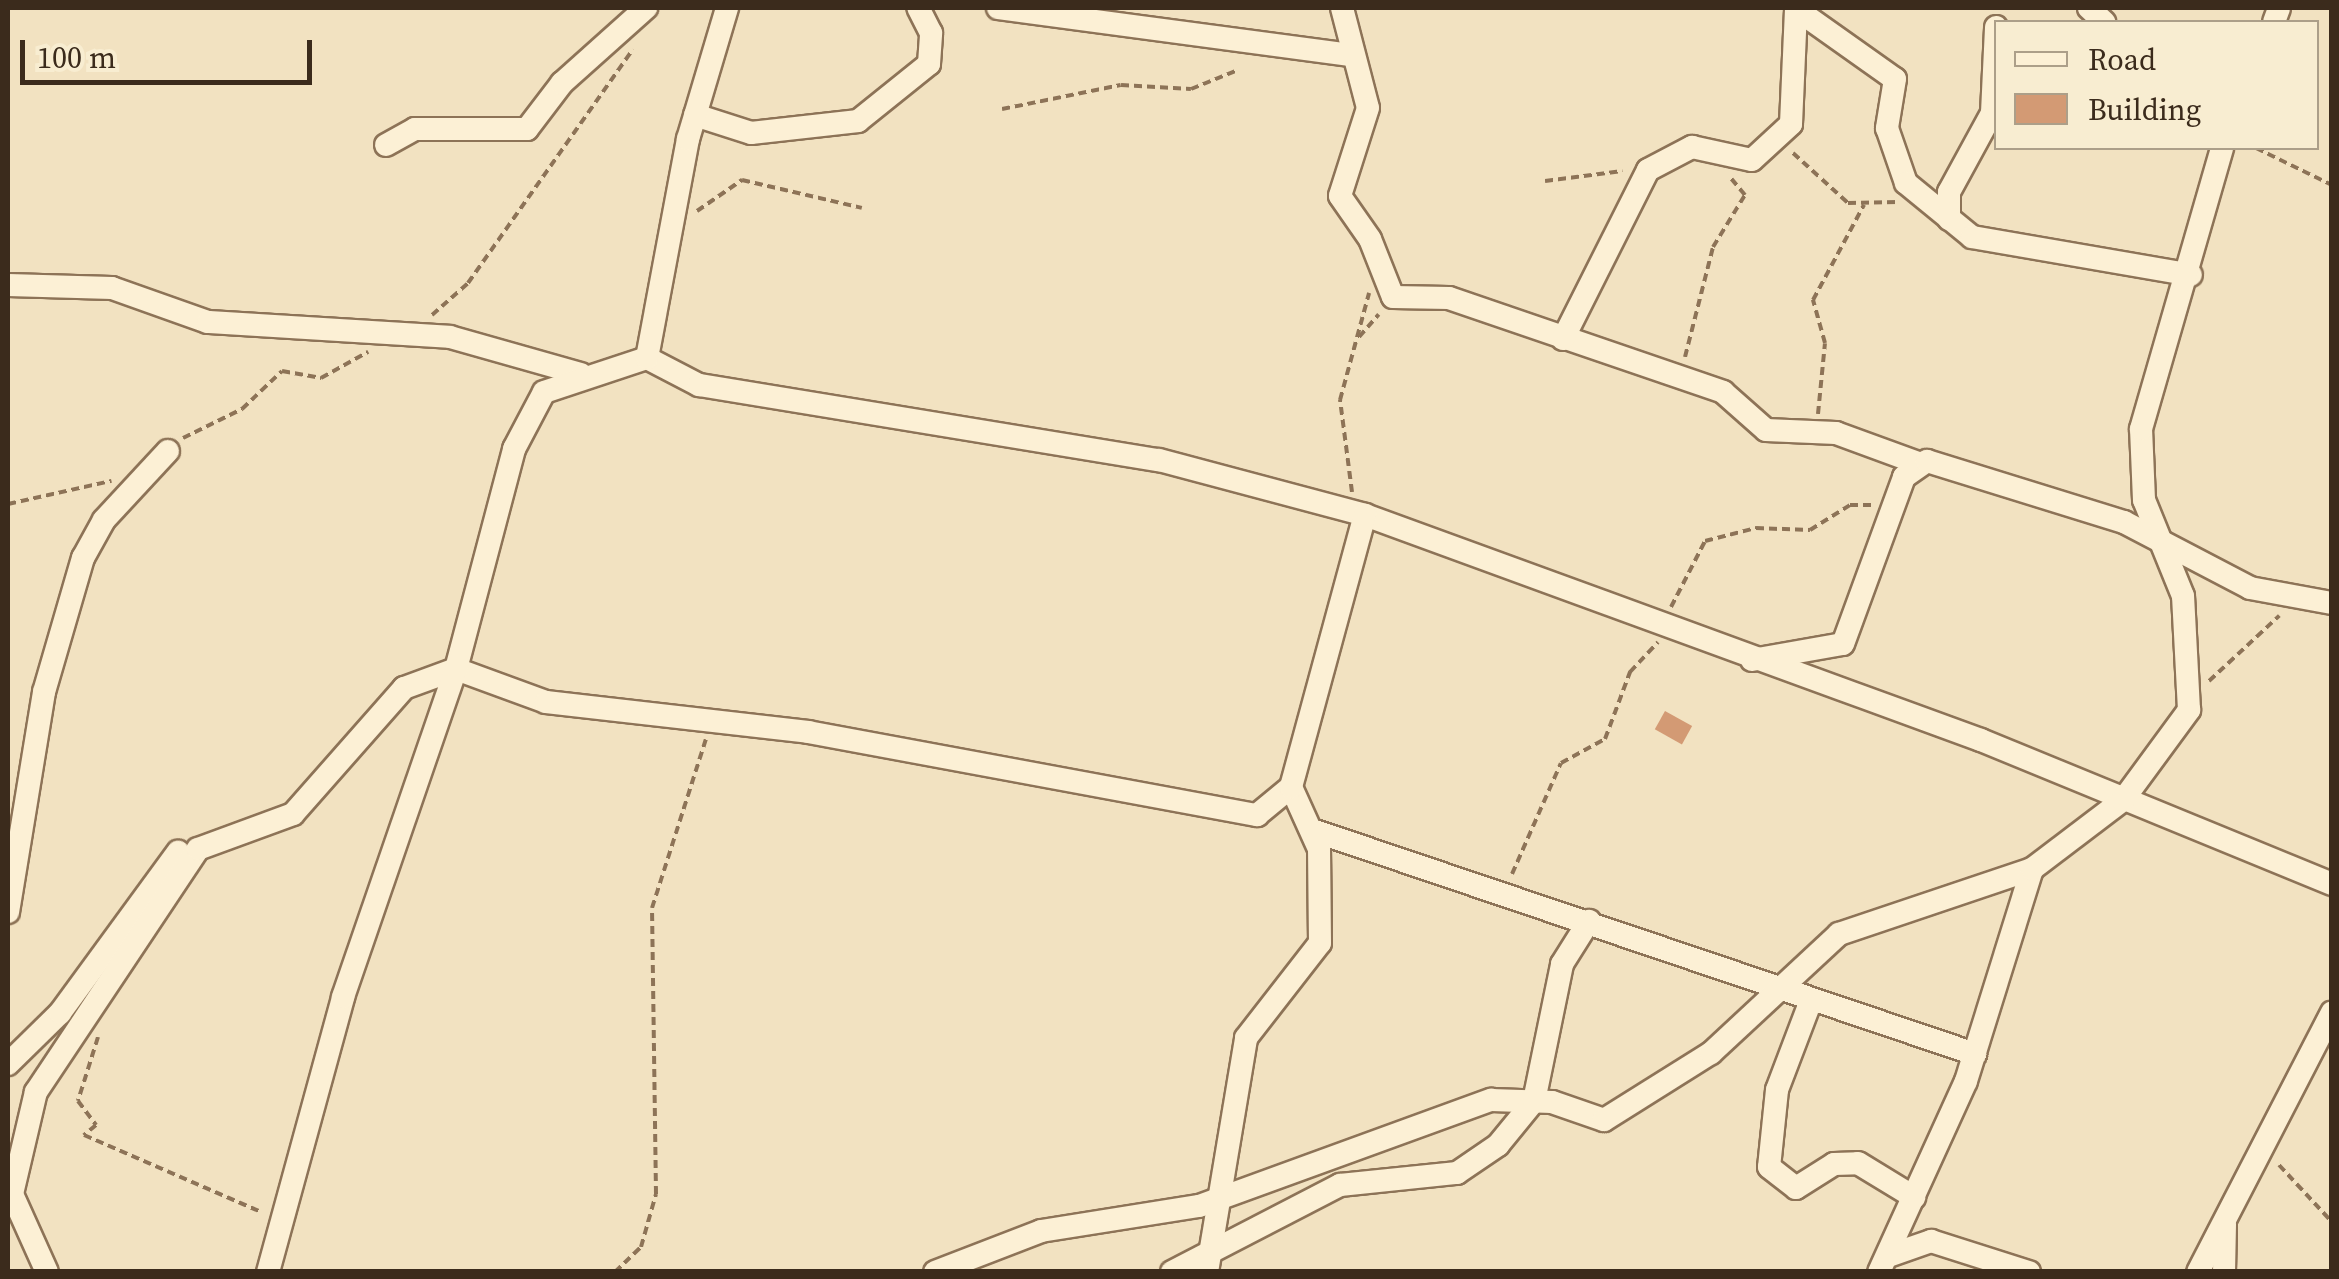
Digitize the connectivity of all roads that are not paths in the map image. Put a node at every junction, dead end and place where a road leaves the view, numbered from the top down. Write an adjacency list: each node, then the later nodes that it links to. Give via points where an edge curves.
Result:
1 (646, 8): 10 (street, via 562,82 527,129 415,128)
2 (727, 8): 9 (street)
3 (918, 8): 9 (street, via 931,33 929,64 858,120 751,133)
4 (998, 8): 7 (street)
5 (1342, 8): 7 (street)
6 (1796, 8): 12 (street, via 1896,79 1892,156 1922,201); 15 (street, via 1790,64 1799,106 1779,138 1752,160 1690,147 1641,181)
7 (1349, 56): 15 (street, via 1368,108 1339,193 1399,300 1450,298)
8 (1994, 78): 12 (street, via 1992,114 1949,192)
9 (694, 114): 16 (street)
10 (386, 145)
11 (2222, 150): 13 (street)
12 (1950, 218): 13 (street, via 1988,241)
13 (2191, 276): 21 (street, via 2142,429 2144,500)
14 (8, 285): 17 (street, via 115,288 208,322 450,336)
15 (1563, 338): 19 (street, via 1723,392 1766,430 1816,434)
16 (647, 358): 17 (street); 20 (street, via 700,385 1159,460)
17 (581, 374): 24 (street, via 544,392 514,449)
18 (168, 450): 31 (street, via 104,520 84,558 44,692)
19 (1918, 463): 21 (street, via 2124,522); 23 (street, via 1842,644)
20 (1358, 513): 23 (street); 25 (street)
21 (2164, 545): 22 (street, via 2250,588); 26 (street, via 2183,596 2192,699)
22 (2332, 603)
23 (1752, 660): 26 (street)
24 (456, 668): 25 (street, via 546,702 720,719 1257,815); 27 (street, via 404,688 293,814); 47 (street)
25 (1291, 787): 28 (street)
26 (2123, 800): 29 (street); 30 (street)
27 (259, 828): 36 (street, via 198,849); 38 (street, via 198,835 183,846 60,1013)
28 (1312, 830): 32 (street); 42 (street, via 1321,860 1320,943 1246,1038)
29 (2032, 869): 33 (street, via 1839,934); 37 (street)
30 (2332, 884)
31 (8, 912)
32 (1589, 921): 33 (street); 39 (street, via 1562,964)
33 (1770, 990): 34 (street); 39 (street, via 1711,1052 1604,1120)
34 (1810, 1003): 37 (street); 41 (street, via 1777,1090 1769,1166 1796,1188 1834,1164 1858,1163)
35 (2332, 1012): 43 (street)
36 (85, 1021): 40 (street); 46 (street, via 28,1106 12,1174 27,1237)
37 (1975, 1054): 41 (street)
38 (8, 1064)
39 (1534, 1101): 42 (street, via 1474,1104 1352,1158); 44 (street, via 1467,1169 1340,1185)
40 (8, 1112)
41 (1914, 1197): 45 (street)
42 (1223, 1198): 44 (street); 48 (street, via 1157,1218 1041,1231)
43 (2226, 1215): 52 (street); 53 (street)
44 (1212, 1246): 49 (street); 50 (street)
45 (1884, 1264): 51 (street, via 1931,1240)
46 (47, 1272)
47 (268, 1272)
48 (935, 1272)
49 (1172, 1272)
50 (1207, 1272)
51 (2028, 1272)
52 (2198, 1272)
53 (2224, 1272)

